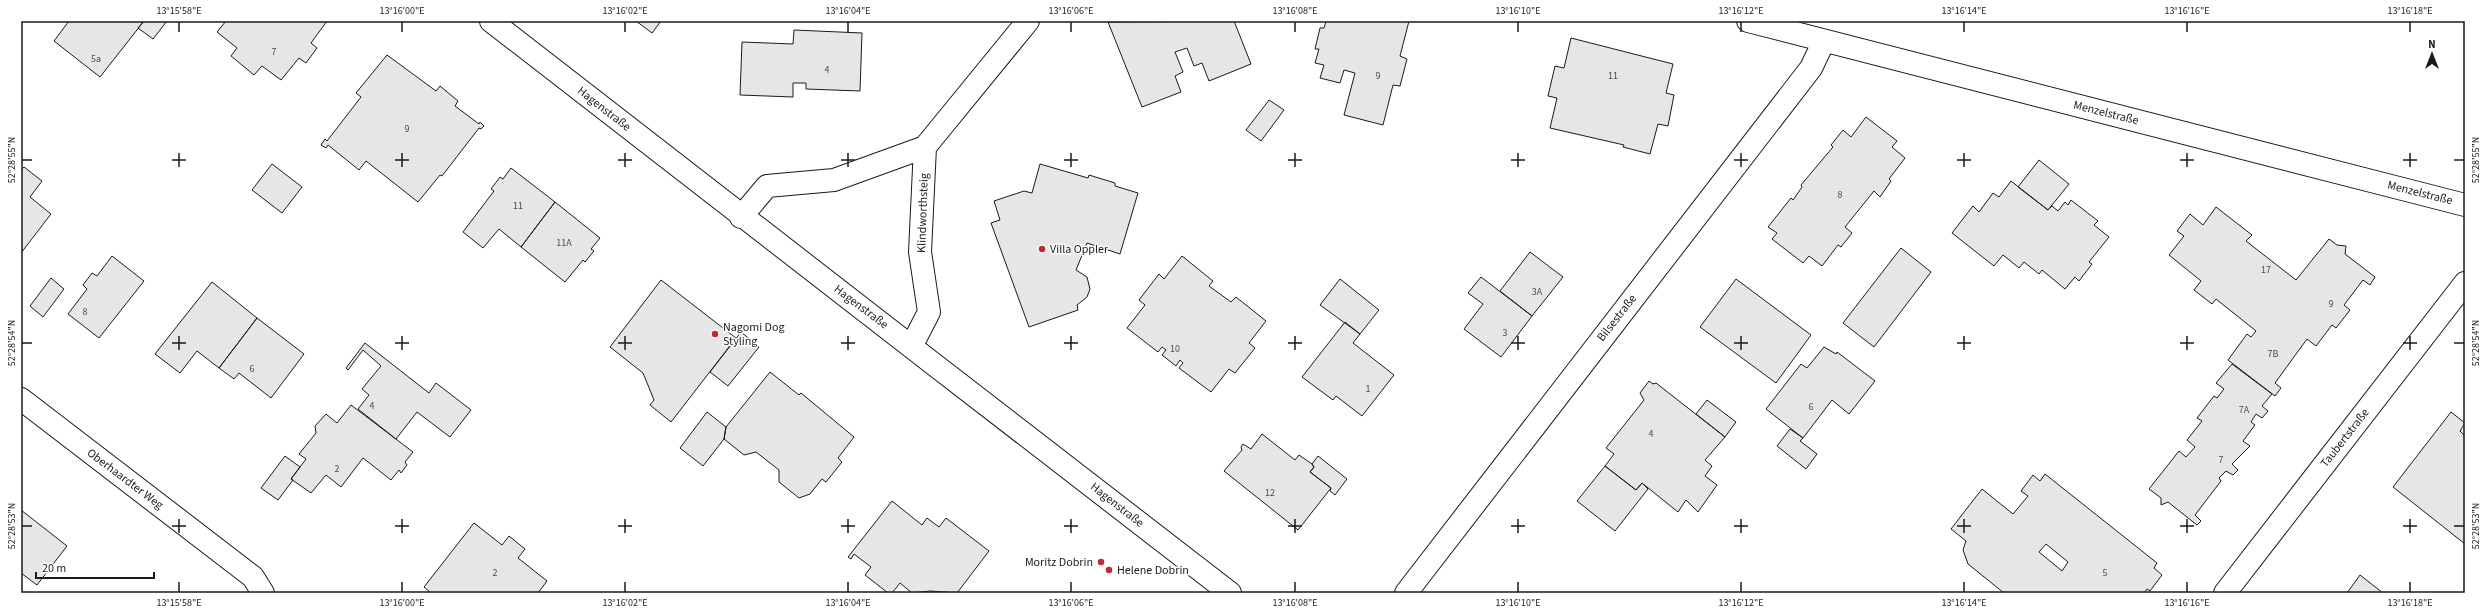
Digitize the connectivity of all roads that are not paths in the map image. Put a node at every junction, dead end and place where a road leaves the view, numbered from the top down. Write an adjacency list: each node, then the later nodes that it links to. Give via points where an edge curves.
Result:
1 (491, 21): 7 (street, Hagenstraße)
2 (1028, 21): 5 (street)
3 (1748, 21): 4 (street, Menzelstraße)
4 (1824, 41): 6 (street, Menzelstraße); 13 (street, Bilsestraße, via 1811,68)
5 (925, 147): 7 (street, via 834,180 767,186); 9 (street, Klindworthsteig, via 920,252 929,312)
6 (2465, 205)
7 (741, 217): 9 (street, Hagenstraße)
8 (2465, 283): 14 (street, Taubertstraße)
9 (912, 345): 12 (street, Hagenstraße)
10 (21, 399): 11 (street, Oberhaardter Weg, via 253,577)
11 (263, 593)
12 (1230, 593)
13 (1406, 593)
14 (2225, 593)

